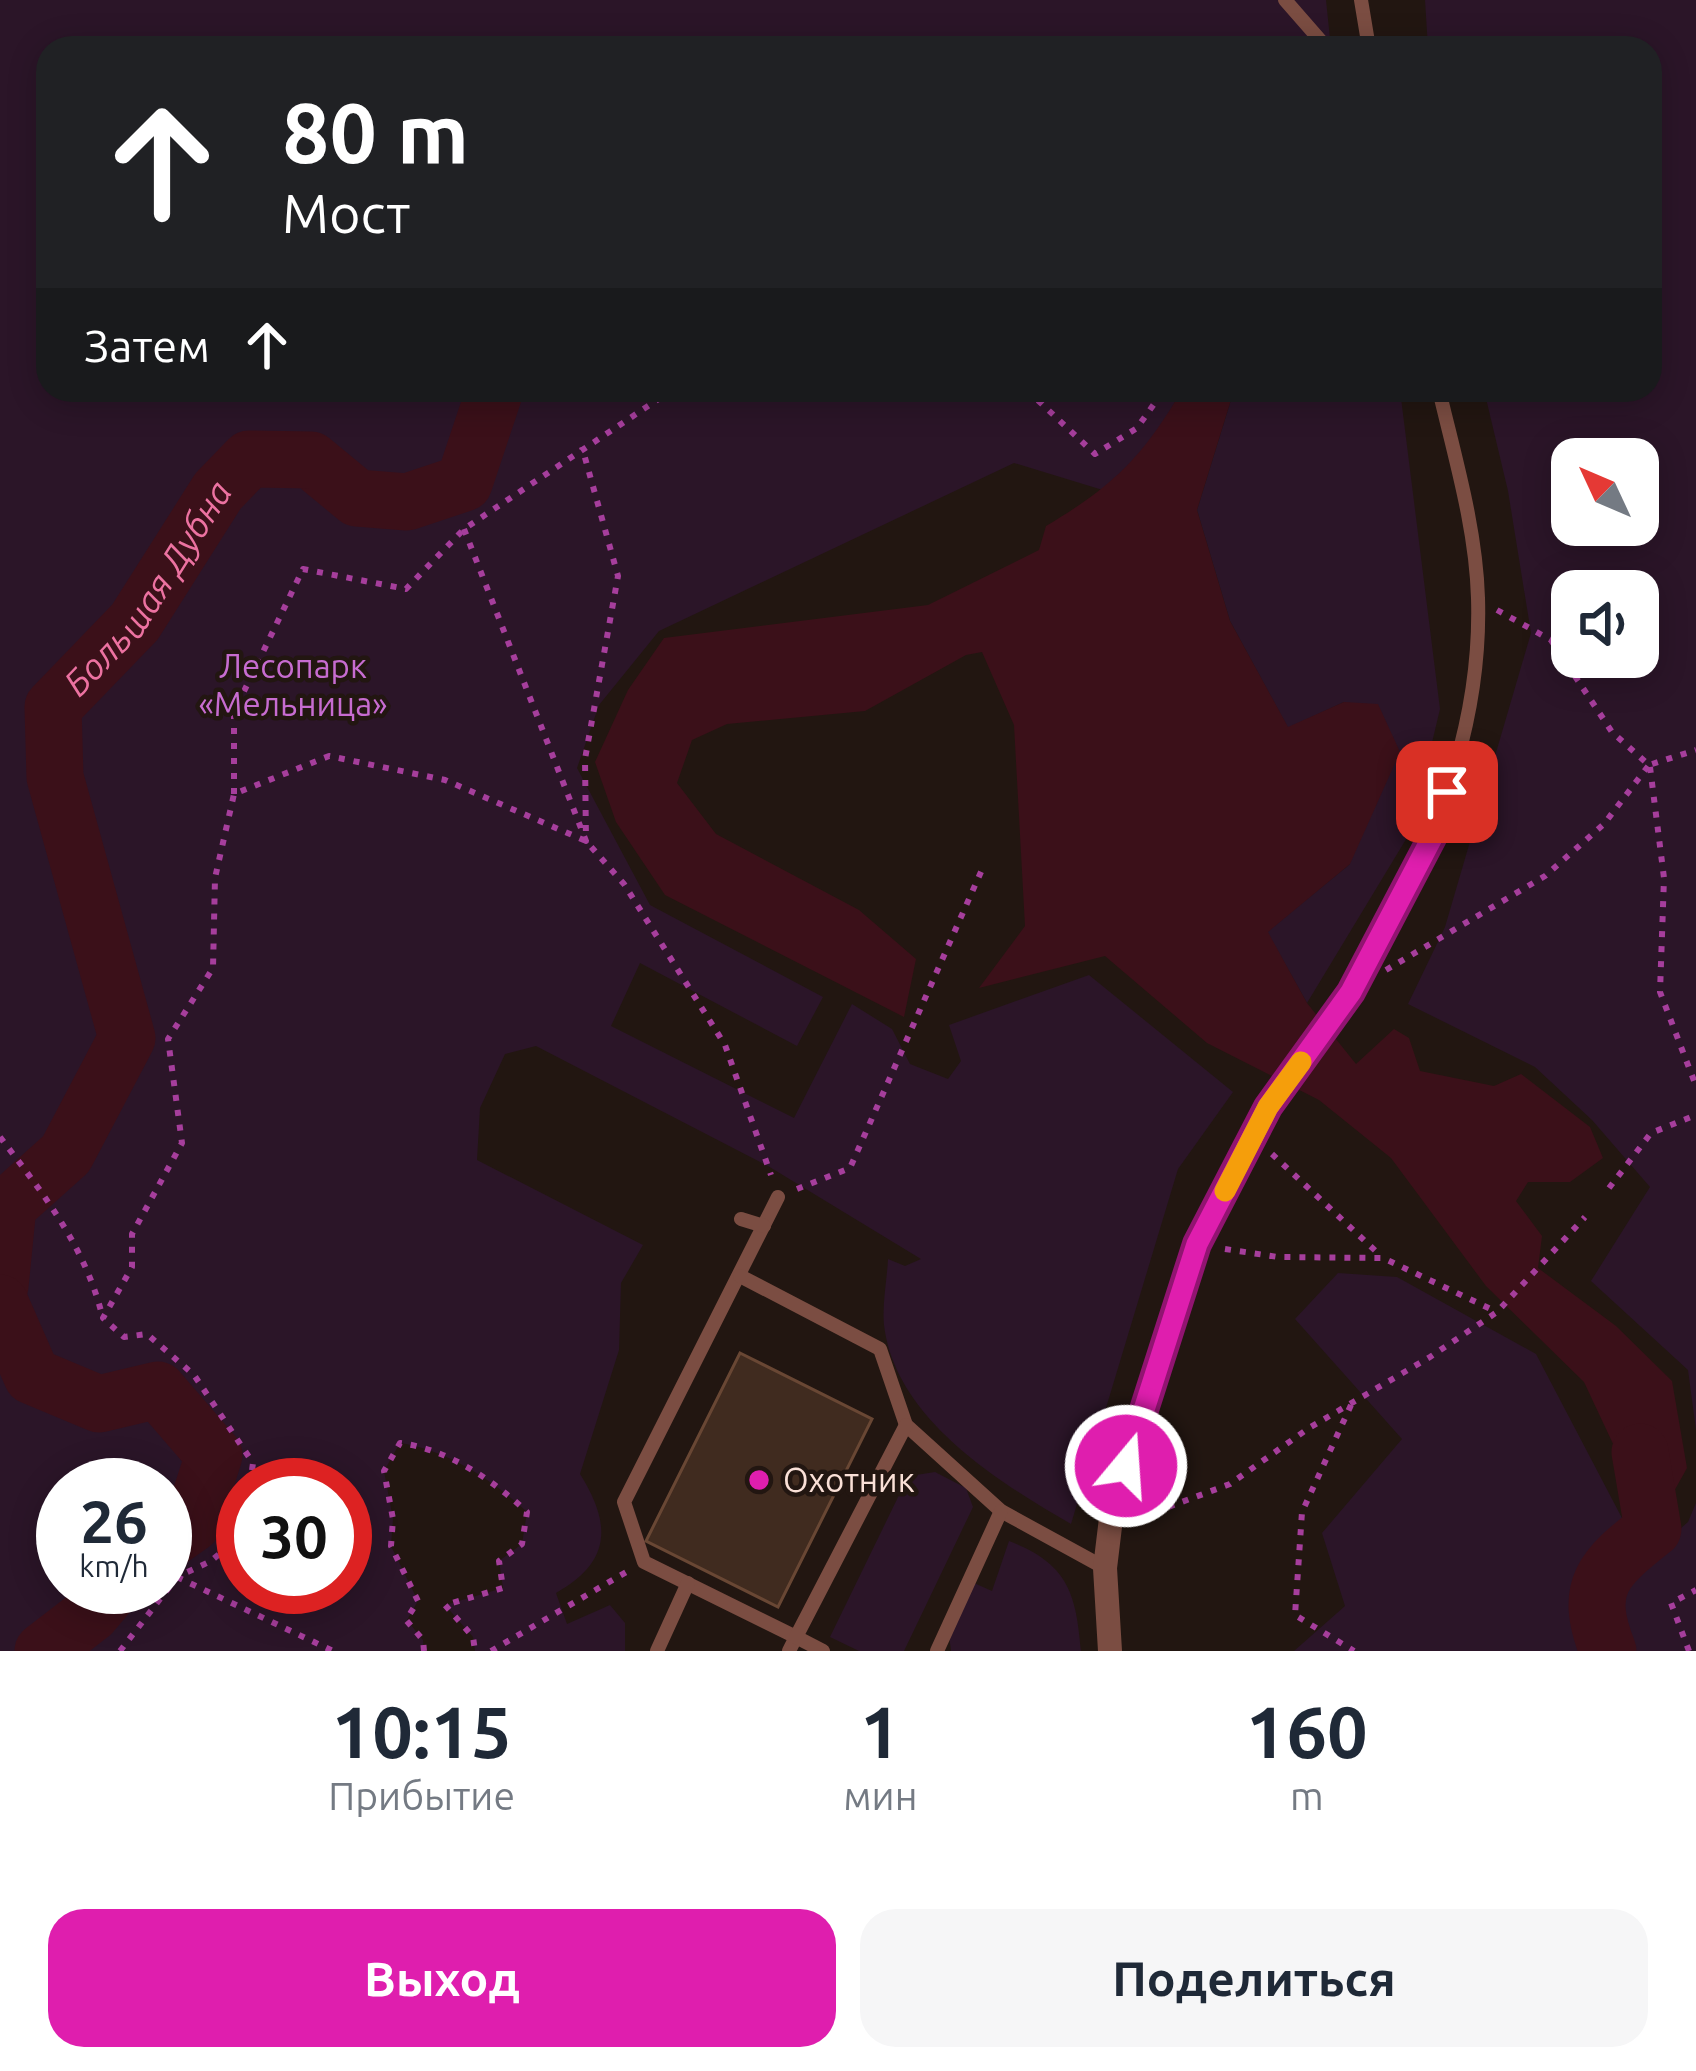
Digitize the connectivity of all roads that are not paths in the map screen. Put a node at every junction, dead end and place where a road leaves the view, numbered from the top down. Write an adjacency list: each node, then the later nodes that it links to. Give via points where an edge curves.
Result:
1 (1285, 0): 3 (lane)
2 (1361, 0): 4 (lane)
3 (1316, 36)
4 (1367, 36)
5 (1442, 402): 6 (lane, via 1472,532 1478,600 1470,712 1435,832 1351,992)
6 (1268, 1107): 13 (street, via 1197,1244 1112,1510)
7 (778, 1197): 9 (lane)
8 (741, 1219): 9 (lane)
9 (764, 1226): 10 (lane)
10 (740, 1276): 11 (lane, via 880,1348); 14 (lane, via 624,1502 644,1562)
11 (906, 1425): 12 (lane); 15 (lane)
12 (1001, 1511): 13 (lane); 18 (lane)
13 (1105, 1568): 19 (street)
14 (688, 1583): 15 (lane); 16 (lane)
15 (793, 1644): 17 (lane)
16 (657, 1651)
17 (824, 1651)
18 (938, 1651)
19 (1110, 1651)

